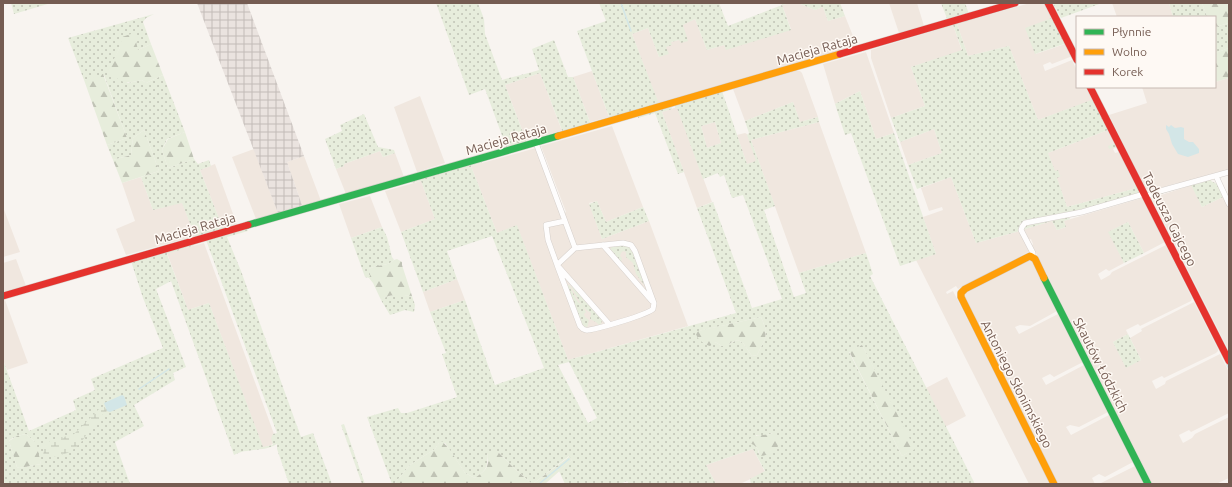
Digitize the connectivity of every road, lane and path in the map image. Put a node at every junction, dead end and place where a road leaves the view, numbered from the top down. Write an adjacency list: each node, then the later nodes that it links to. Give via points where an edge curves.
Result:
1 (1015, 3): 5 (street, Macieja Rataja)
2 (1048, 3): 3 (street)
3 (1076, 58)
4 (1091, 88): 8 (street, Tadeusza Gajcego)
5 (536, 143): 10 (street); 15 (street, Macieja Rataja)
6 (1229, 172): 7 (street)
7 (1216, 176): 8 (street); 9 (street)
8 (1145, 196): 13 (street, Skautów Łódzkich, via 1064,217 1026,223 1022,226 1022,232); 18 (street, Tadeusza Gajcego)
9 (1229, 204)
10 (565, 221): 12 (street); 14 (street, via 546,225 548,240)
11 (603, 245): 12 (street); 16 (street); 16 (street, via 626,243 633,247)
12 (575, 248): 14 (street)
13 (1033, 257): 19 (street, Antoniego Słonimskiego, via 1027,257 965,289 961,294 961,300); 20 (street, Skautów Łódzkich)
14 (557, 264): 17 (street); 17 (street, via 582,328 588,330)
15 (3, 296)
16 (654, 303): 17 (street, via 653,309 648,313)
17 (609, 324)
18 (1229, 362)
19 (1054, 484)
20 (1148, 484)

